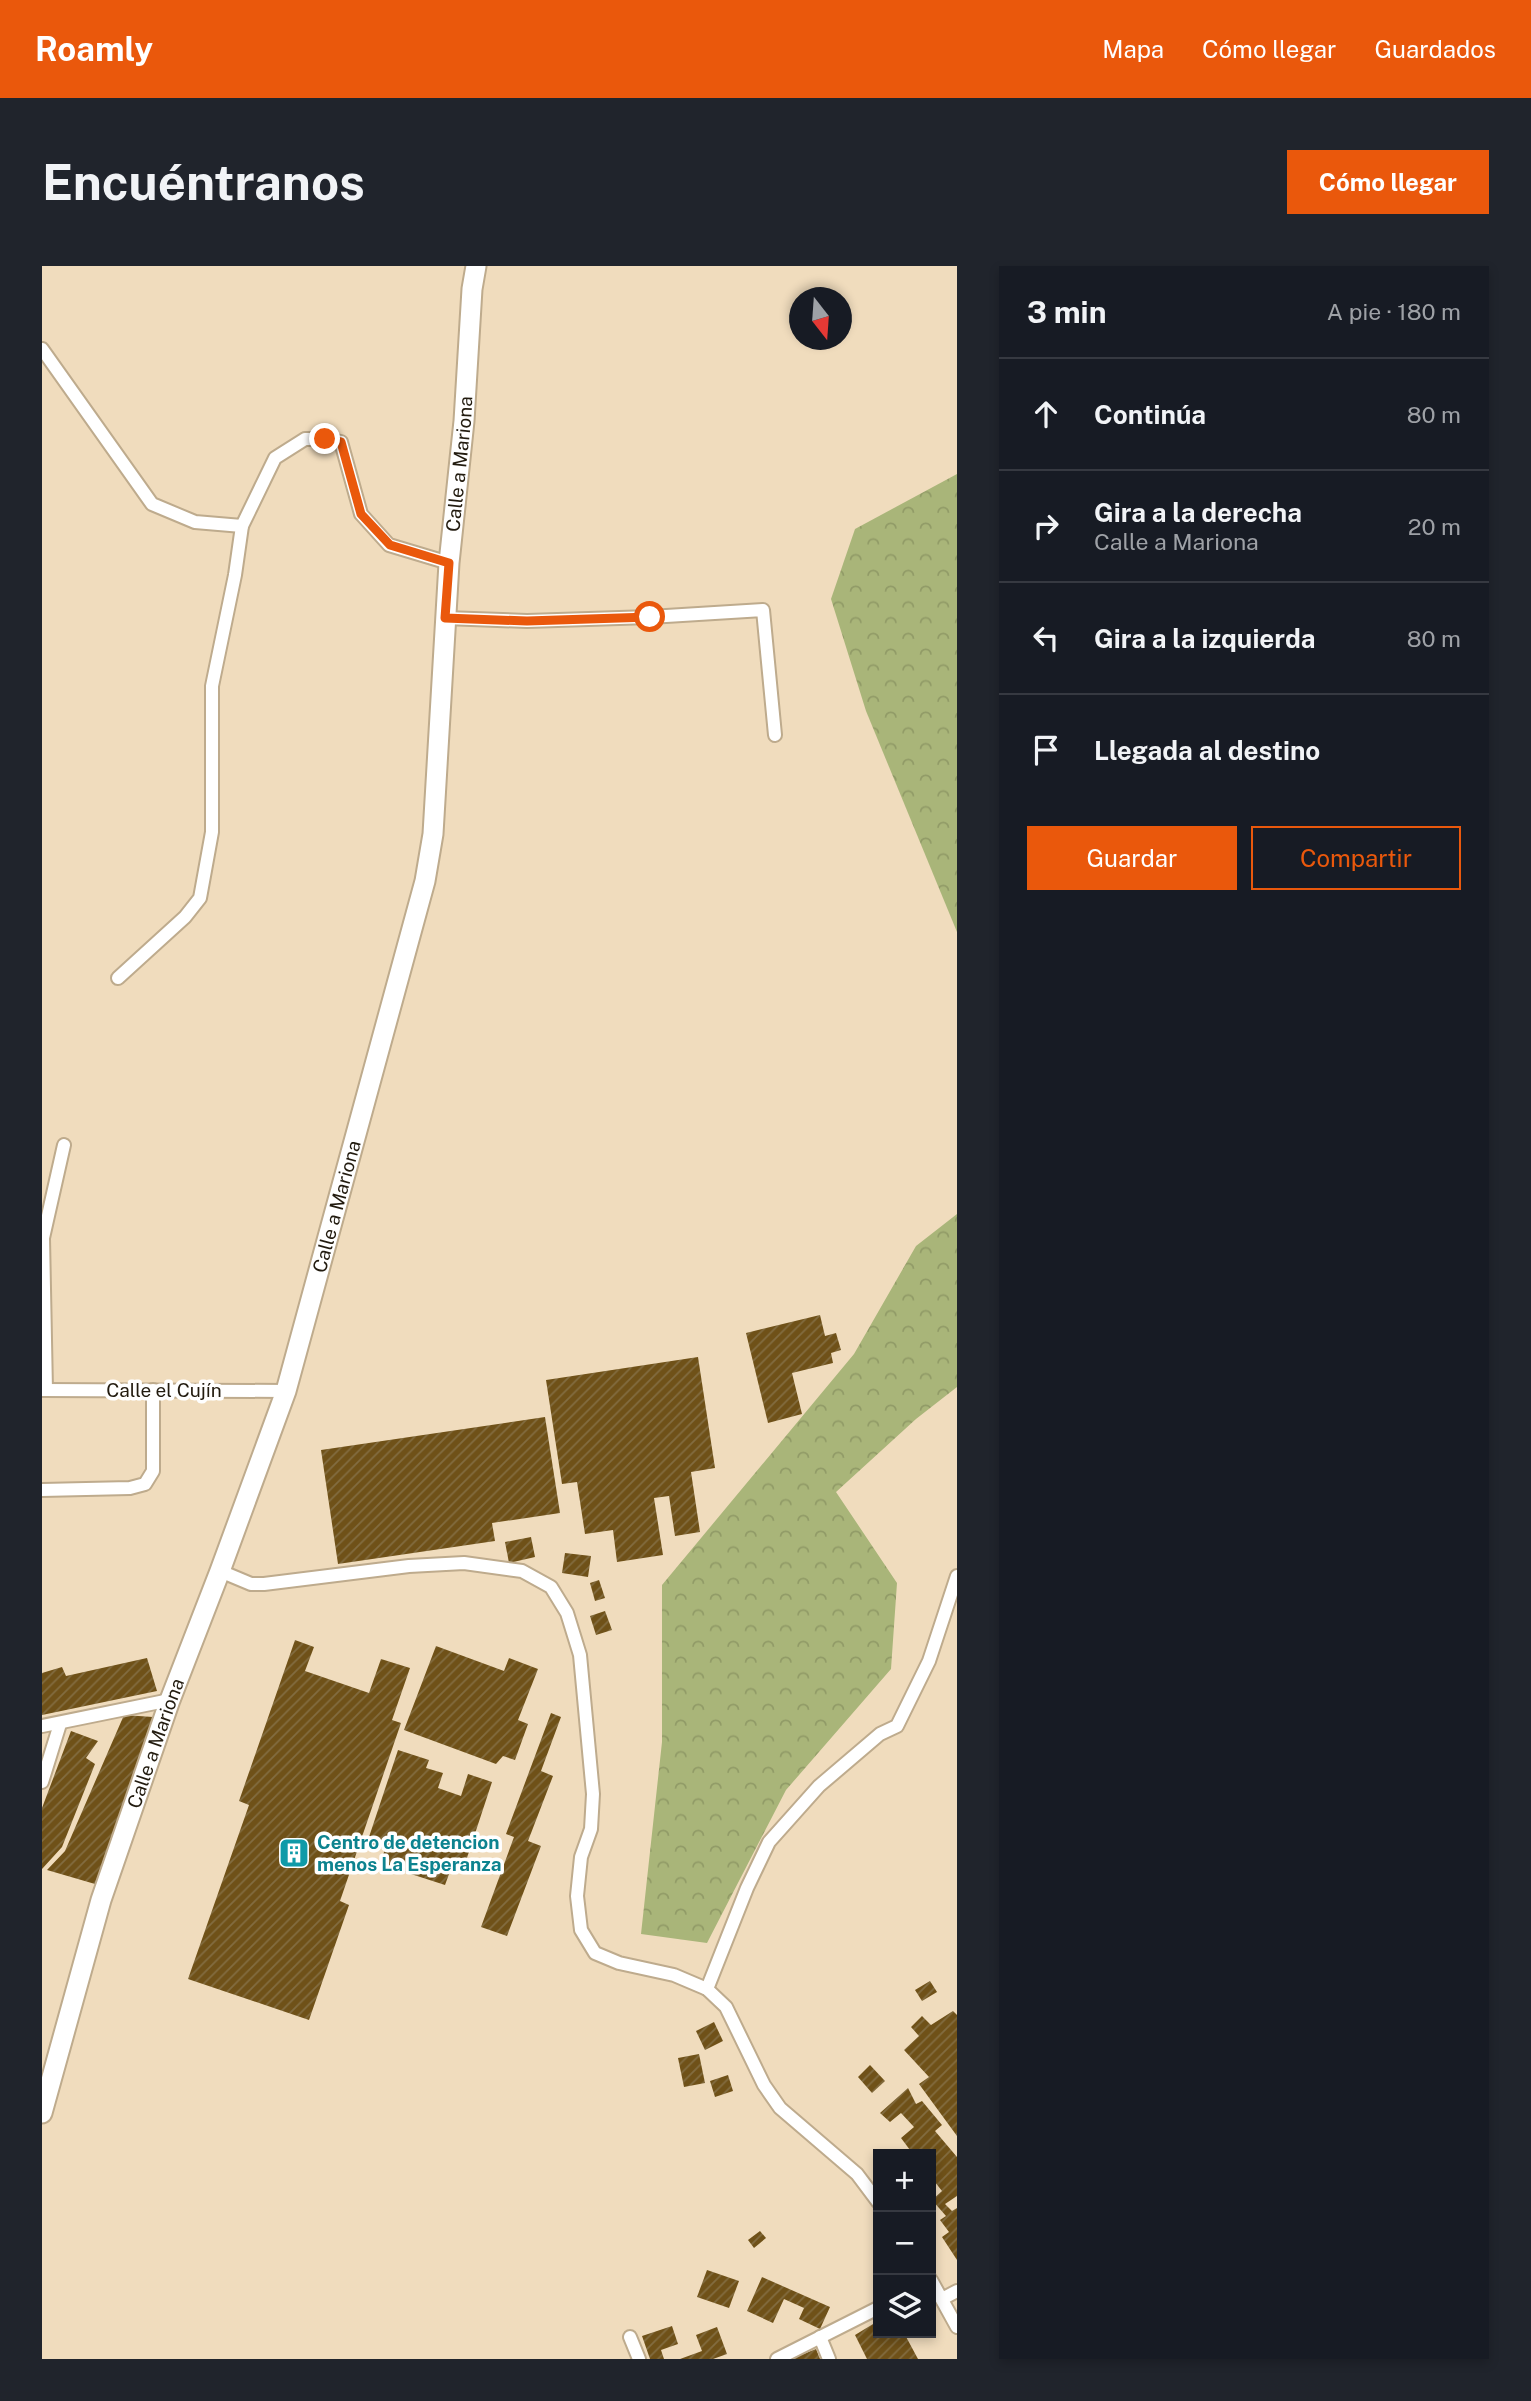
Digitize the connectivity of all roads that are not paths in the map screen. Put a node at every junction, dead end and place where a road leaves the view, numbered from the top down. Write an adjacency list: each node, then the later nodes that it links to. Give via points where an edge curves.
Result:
1 (476, 266): 4 (main road, Calle a Mariona)
2 (42, 349): 3 (street, via 152,504 195,522)
3 (242, 526): 4 (street, via 275,458 305,439 325,439 341,442 361,514 390,545); 7 (street, via 212,686 212,832 200,898)
4 (449, 563): 5 (main road, Calle a Mariona)
5 (445, 618): 6 (street, via 527,621 763,610); 11 (main road, Calle a Mariona, via 433,834 425,881)
6 (775, 735)
7 (118, 978)
8 (64, 1145): 9 (street, via 43,1238)
9 (44, 1390): 10 (street, Calle el Cujín)
10 (153, 1391): 11 (street, Calle el Cujín); 12 (street, via 153,1471 145,1484)
11 (286, 1391): 13 (main road, Calle a Mariona)
12 (42, 1490)
13 (220, 1572): 15 (main road, Calle a Mariona); 19 (street, via 264,1584 464,1563 522,1571 551,1587 567,1613 580,1655 593,1794 577,1896 581,1930 595,1954 674,1975)
14 (957, 1576): 19 (street, via 929,1661 897,1726 880,1734 819,1786 769,1842)
15 (170, 1700): 16 (street); 20 (main road, Calle a Mariona, via 102,1900)
16 (60, 1724): 17 (street); 18 (street)
17 (42, 1726)
18 (42, 1782)
19 (707, 1989): 21 (street, via 726,2007 780,2108 857,2174)
20 (42, 2113)
21 (873, 2195)
22 (936, 2289): 24 (street)
23 (957, 2291): 24 (street)
24 (942, 2299): 26 (street)
25 (873, 2310): 28 (street)
26 (957, 2327)
27 (630, 2337): 29 (street)
28 (820, 2337): 30 (street); 31 (street)
29 (639, 2359)
30 (777, 2359)
31 (829, 2359)

